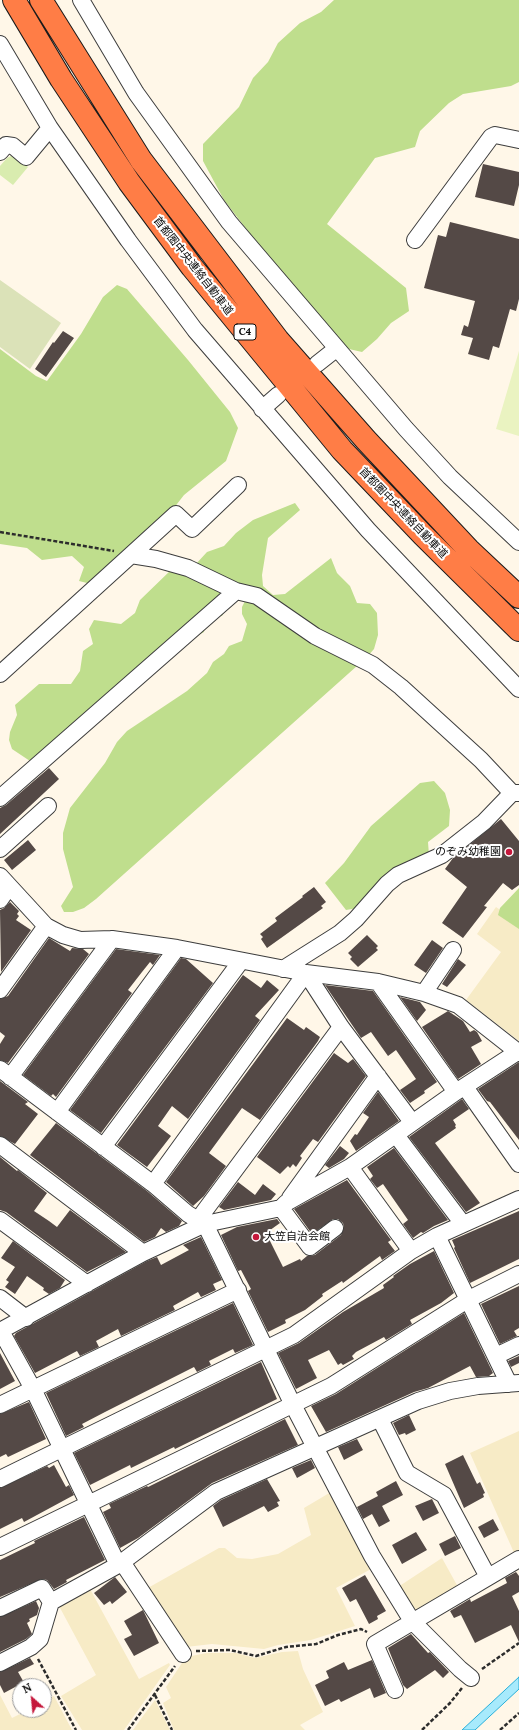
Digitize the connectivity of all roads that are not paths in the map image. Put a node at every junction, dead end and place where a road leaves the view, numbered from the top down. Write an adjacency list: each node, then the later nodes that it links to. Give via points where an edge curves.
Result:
1 (14, 0): 18 (highway, 首都圏中央連絡自動車道 / C4, via 61,79 128,182 192,267 342,450)
2 (41, 0): 17 (highway, 首都圏中央連絡自動車道 / C4, via 141,160 278,340 366,440 469,550)
3 (81, 0): 9 (street, via 136,93 229,222)
4 (0, 44): 5 (street)
5 (50, 128): 7 (street, via 26,157 13,146 6,144); 12 (street, via 195,330)
6 (519, 140): 8 (street, via 495,135 491,137)
7 (0, 152)
8 (416, 240)
9 (336, 349): 10 (street); 14 (street, via 450,477)
10 (317, 364)
11 (278, 395): 12 (street)
12 (262, 409): 20 (street, via 368,530)
13 (238, 485): 15 (street, via 192,529 176,514)
14 (519, 542)
15 (131, 555): 16 (street, via 188,568); 19 (street)
16 (236, 591): 21 (street, via 257,596 315,636 373,665 401,687); 22 (street)
17 (519, 597)
18 (519, 630)
19 (0, 674)
20 (519, 689)
21 (516, 793): 31 (street, via 442,855 398,875 335,937)
22 (0, 798)
23 (48, 806): 24 (street)
24 (0, 849)
25 (3, 888): 26 (street)
26 (46, 926): 27 (street, via 80,940); 34 (street)
27 (112, 939): 28 (street); 38 (street)
28 (177, 948): 30 (street); 41 (street)
29 (453, 950): 35 (street)
30 (241, 961): 31 (street); 45 (street)
31 (283, 969): 32 (street)
32 (306, 973): 33 (street); 36 (street); 48 (street)
33 (378, 982): 35 (street); 40 (street)
34 (0, 990)
35 (424, 993): 37 (street, via 458,1005)
36 (341, 1026): 39 (street); 52 (street, via 203,1213)
37 (519, 1052): 40 (street)
38 (5, 1073): 41 (street)
39 (378, 1076): 42 (street); 50 (street)
40 (461, 1090): 42 (street); 46 (street)
41 (57, 1112): 45 (street)
42 (412, 1122): 43 (street)
43 (396, 1135): 47 (street); 53 (street)
44 (0, 1145): 57 (street)
45 (103, 1147): 48 (street)
46 (519, 1164)
47 (350, 1167): 50 (street); 56 (street)
48 (153, 1184): 52 (street, via 188,1214)
49 (519, 1199): 53 (street)
50 (284, 1205): 52 (street); 54 (street, via 310,1247)
51 (0, 1220): 59 (street)
52 (205, 1224): 57 (street); 60 (street)
53 (463, 1224): 55 (street)
54 (336, 1228)
55 (437, 1236): 56 (street); 62 (street)
56 (411, 1251): 66 (street, via 294,1335)
57 (143, 1253): 59 (street)
58 (519, 1274): 62 (street)
59 (87, 1284): 63 (street)
60 (238, 1290): 66 (street); 69 (street)
61 (0, 1298): 63 (street)
62 (469, 1299): 67 (street); 71 (street, via 331,1386)
63 (26, 1318): 64 (street)
64 (1, 1331): 69 (street)
65 (519, 1345): 67 (street)
66 (266, 1348): 71 (street); 74 (street)
67 (496, 1356): 68 (street)
68 (514, 1384): 72 (street, via 450,1391 418,1401)
69 (33, 1389): 70 (street); 74 (street)
70 (0, 1405)
71 (294, 1405): 73 (street); 76 (street)
72 (380, 1419): 73 (street); 80 (street, via 407,1473 444,1495)
73 (316, 1448): 79 (street, via 216,1492); 83 (street, via 372,1556)
74 (63, 1450): 75 (street); 76 (street)
75 (0, 1479)
76 (88, 1504): 77 (street); 79 (street)
77 (0, 1547)
78 (519, 1559): 80 (street)
79 (120, 1563): 81 (street); 84 (street)
80 (488, 1577): 83 (street)
81 (51, 1602): 82 (street, via 42,1588); 85 (street, via 40,1639 31,1647)
82 (0, 1608)
83 (412, 1621): 86 (street); 87 (street, via 375,1644)
84 (183, 1654)
85 (0, 1663)
86 (471, 1678)
87 (395, 1690)

